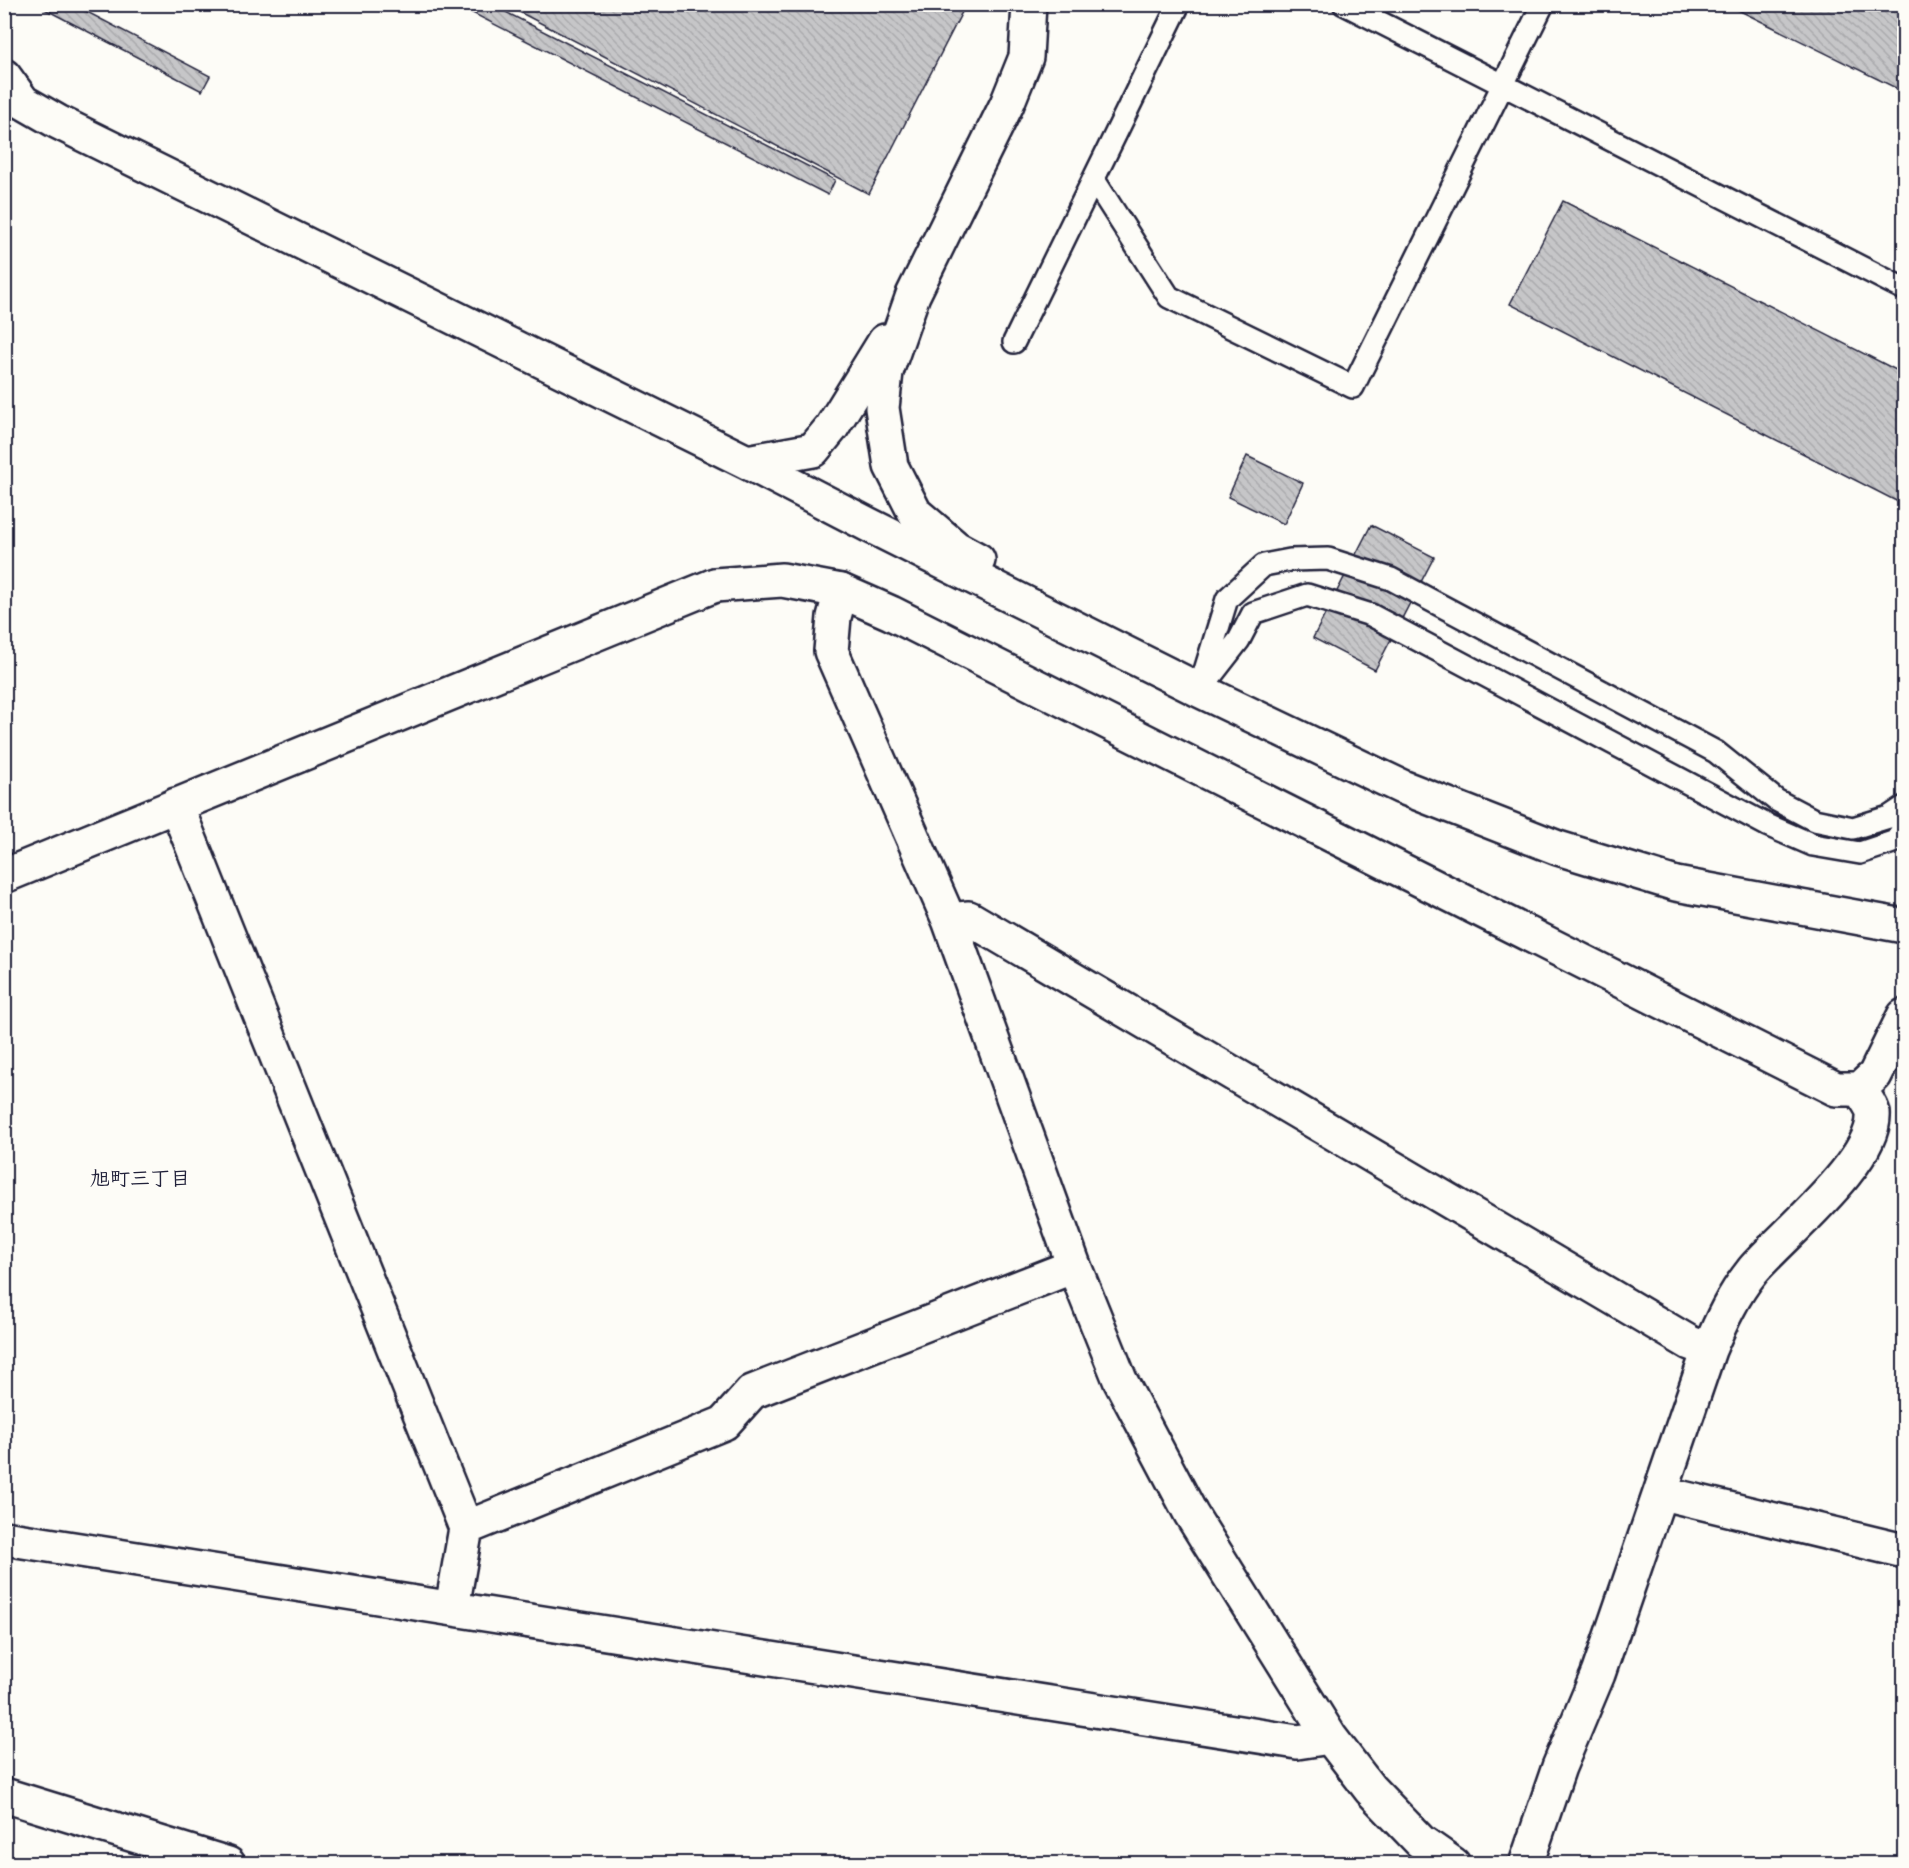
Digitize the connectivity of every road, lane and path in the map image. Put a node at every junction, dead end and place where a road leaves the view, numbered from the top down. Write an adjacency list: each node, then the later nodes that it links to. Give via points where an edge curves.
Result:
1 (1029, 4): 10 (street, via 1026,57)
2 (1179, 4): 8 (lane)
3 (1344, 4): 6 (lane)
4 (1543, 4): 6 (lane)
5 (4, 76): 7 (street)
6 (1503, 85): 8 (lane, via 1353,387 1169,297); 9 (lane)
7 (11, 102): 12 (street)
8 (1094, 180): 11 (lane)
9 (1905, 289)
10 (913, 296): 12 (street, via 832,427 813,450); 14 (street, via 886,372 882,408 891,466 915,513 956,548 1088,618)
11 (1014, 342)
12 (747, 462): 14 (street)
13 (841, 591): 16 (street, via 782,580 715,585); 20 (street, via 831,651); 23 (street, via 1836,1089)
14 (1146, 662): 15 (street)
15 (1199, 690): 17 (lane, via 1227,599 1264,565 1328,559 1391,579 1716,752 1776,800 1814,820 1853,828 1889,818); 18 (lane, via 1239,640 1253,613 1307,595 1371,615 1767,825 1813,845 1860,853 1896,841); 21 (street, via 1402,787 1558,848 1676,884)
16 (176, 805): 19 (street); 27 (street)
17 (1905, 807)
18 (1905, 826)
19 (4, 876)
20 (949, 920): 24 (street); 25 (street, via 969,918 1690,1343)
21 (1905, 926)
22 (1905, 1016): 23 (street, via 1875,1075)
23 (1860, 1089): 25 (street, via 1873,1112 1868,1142 1837,1183 1753,1270 1726,1308)
24 (1074, 1266): 27 (street, via 752,1392 724,1423); 31 (street, via 1120,1380 1191,1514)
25 (1709, 1350): 26 (street)
26 (1662, 1493): 29 (street); 35 (street)
27 (465, 1528): 30 (street)
28 (4, 1538): 30 (street)
29 (1905, 1551)
30 (452, 1608): 31 (street, via 1297,1742)
31 (1330, 1737): 34 (street, via 1370,1789 1420,1841)
32 (4, 1794): 33 (street)
33 (228, 1863)
34 (1453, 1863)
35 (1526, 1863)

